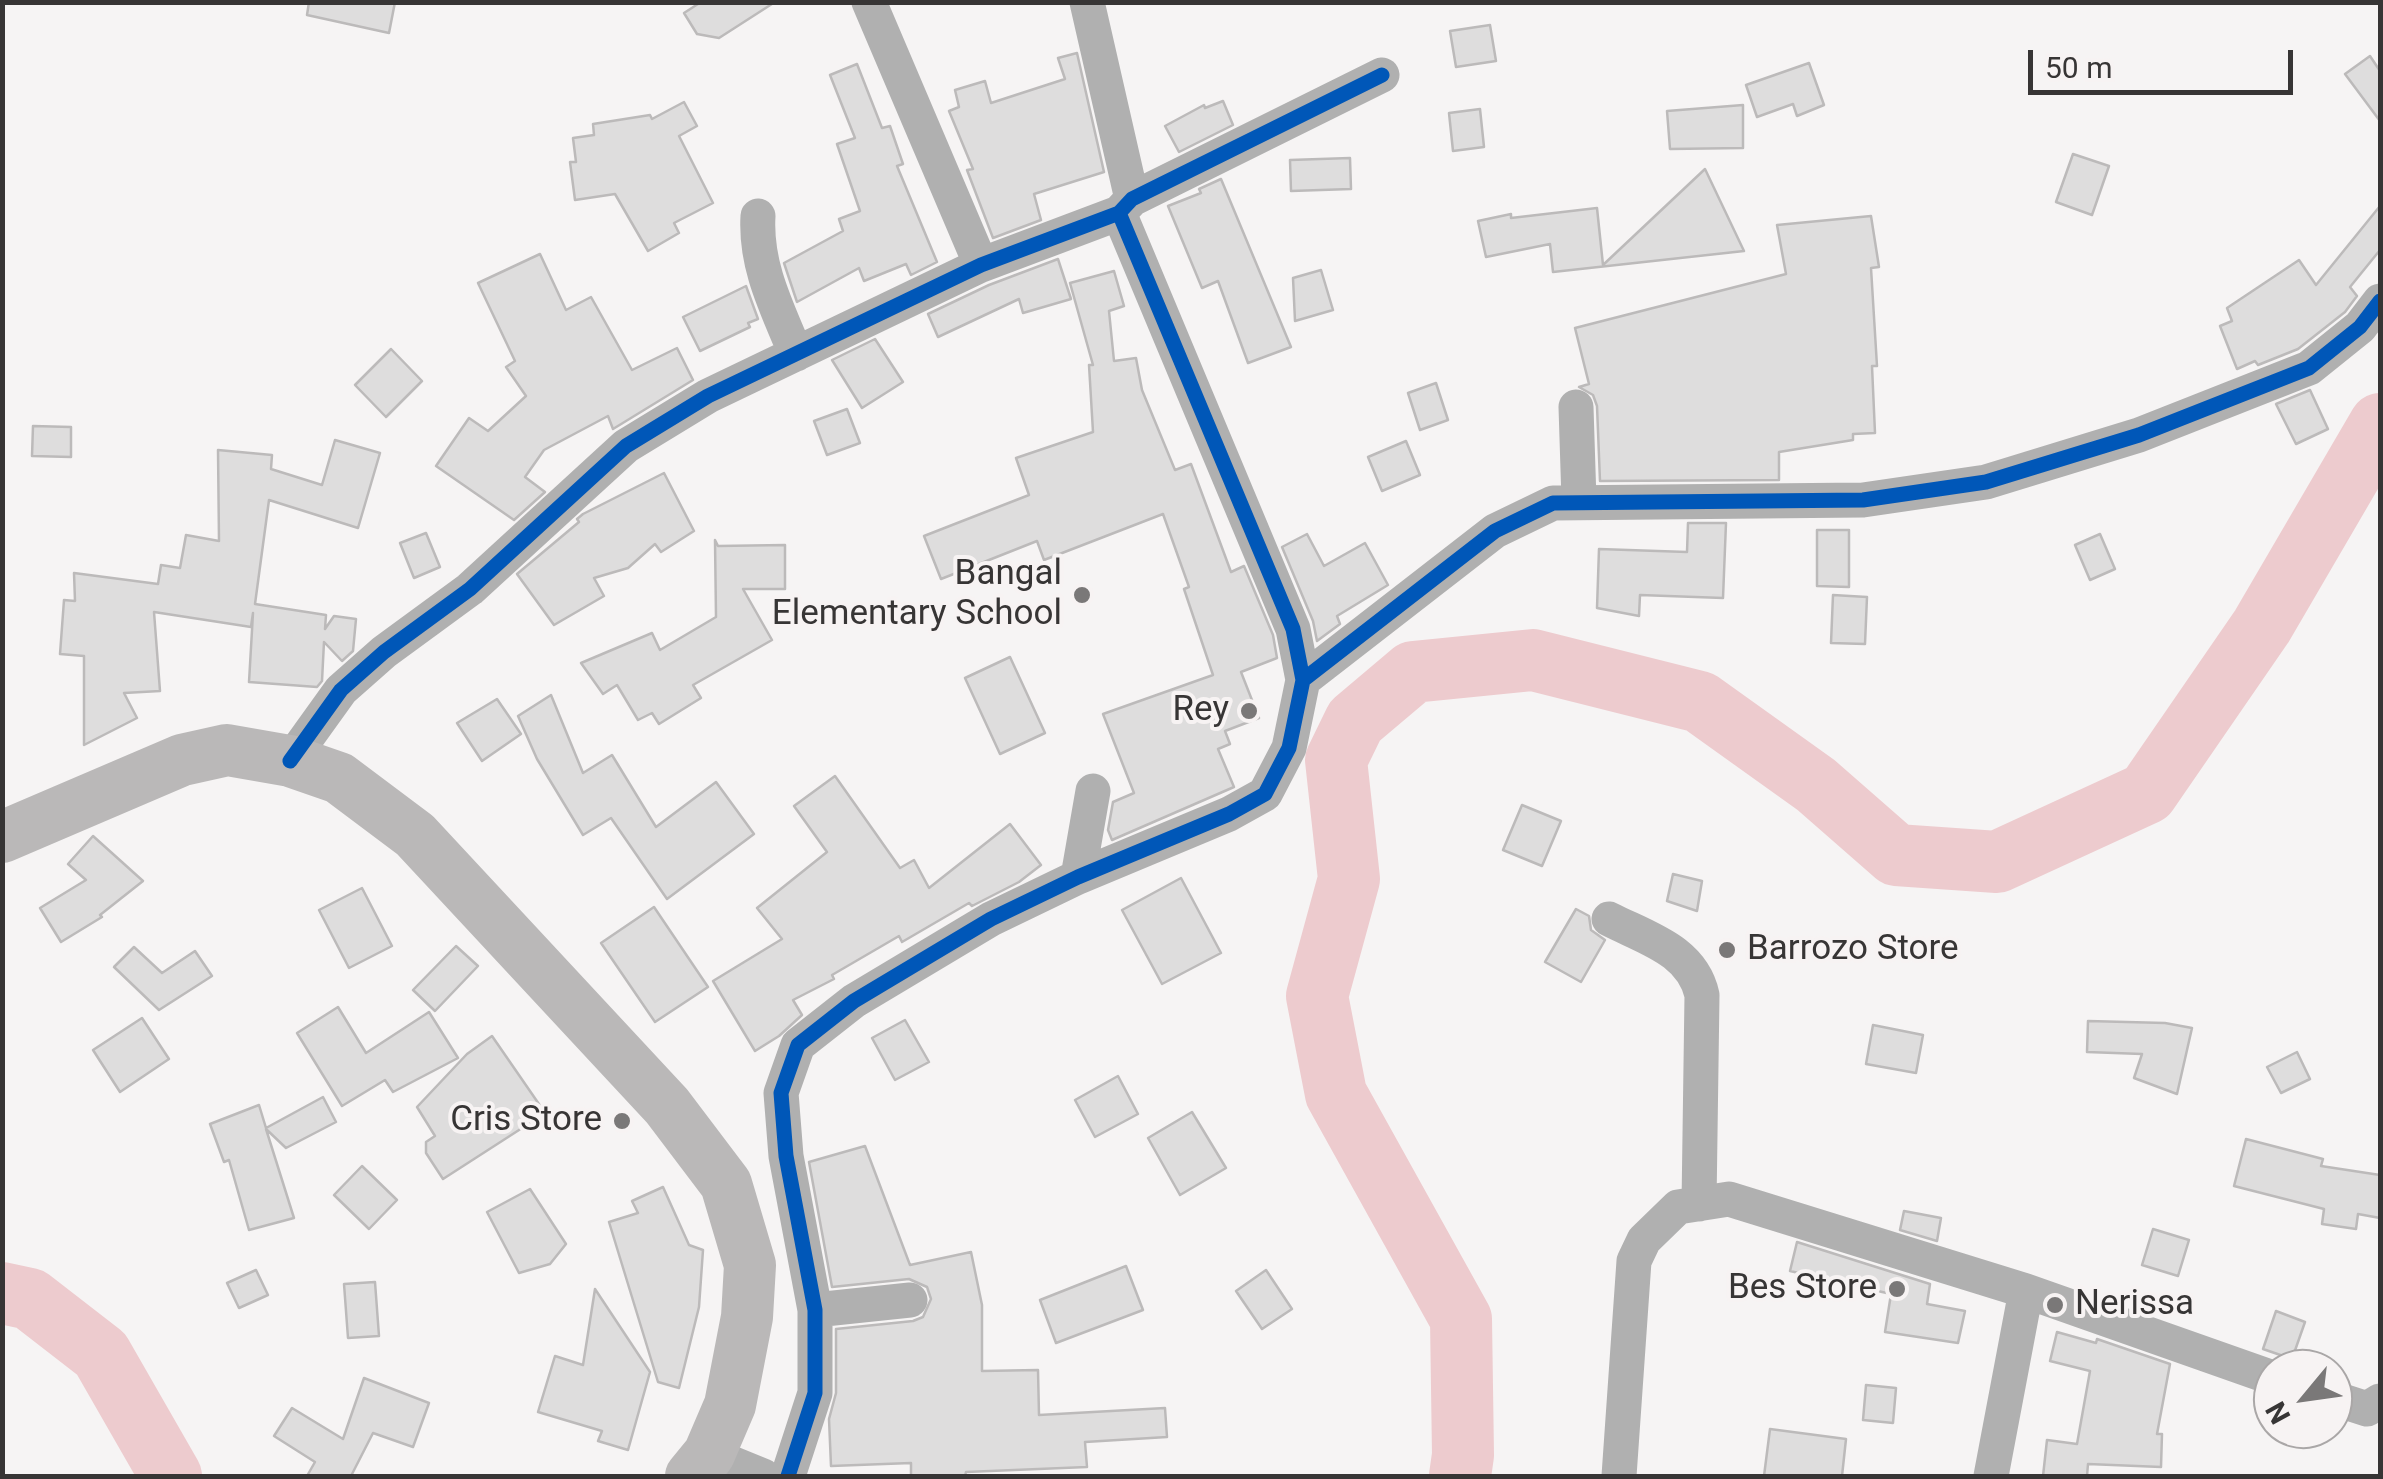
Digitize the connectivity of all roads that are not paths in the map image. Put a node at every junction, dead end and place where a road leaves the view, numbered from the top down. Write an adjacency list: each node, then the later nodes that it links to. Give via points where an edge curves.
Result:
1 (868, 2): 6 (street)
2 (1087, 2): 4 (street)
3 (1382, 75): 4 (street)
4 (1125, 206): 6 (street); 11 (street, via 1293,629)
5 (758, 216): 8 (street, via 756,246)
6 (981, 264): 8 (street)
7 (2380, 301): 10 (street, via 2360,327 2309,368 2139,434 1986,482 1863,500)
8 (796, 354): 12 (street, via 626,446 470,589 340,690)
9 (1576, 407): 10 (street)
10 (1580, 501): 11 (street, via 1553,503 1495,531)
11 (1303, 680): 15 (street, via 1289,748 1265,794)
12 (290, 761): 14 (highway, via 227,750 182,760); 24 (highway, via 340,778 415,835 667,1106 726,1184 750,1266 747,1317 730,1405)
13 (1094, 791): 15 (street)
14 (2, 838)
15 (1078, 877): 20 (street, via 990,919 854,1001 798,1045 780,1093)
16 (1609, 919): 17 (street, via 1673,952 1698,976)
17 (1700, 1204): 18 (street, via 1729,1199); 27 (street, via 1678,1207 1644,1240 1634,1261)
18 (2026, 1291): 21 (street); 28 (street)
19 (910, 1300): 20 (street)
20 (815, 1310): 26 (street, via 815,1393)
21 (2253, 1371)
22 (2380, 1401): 23 (street, via 2367,1408)
23 (2353, 1404)
24 (700, 1465): 25 (street)
25 (763, 1476)
26 (788, 1476)
27 (1619, 1476)
28 (1991, 1476)

